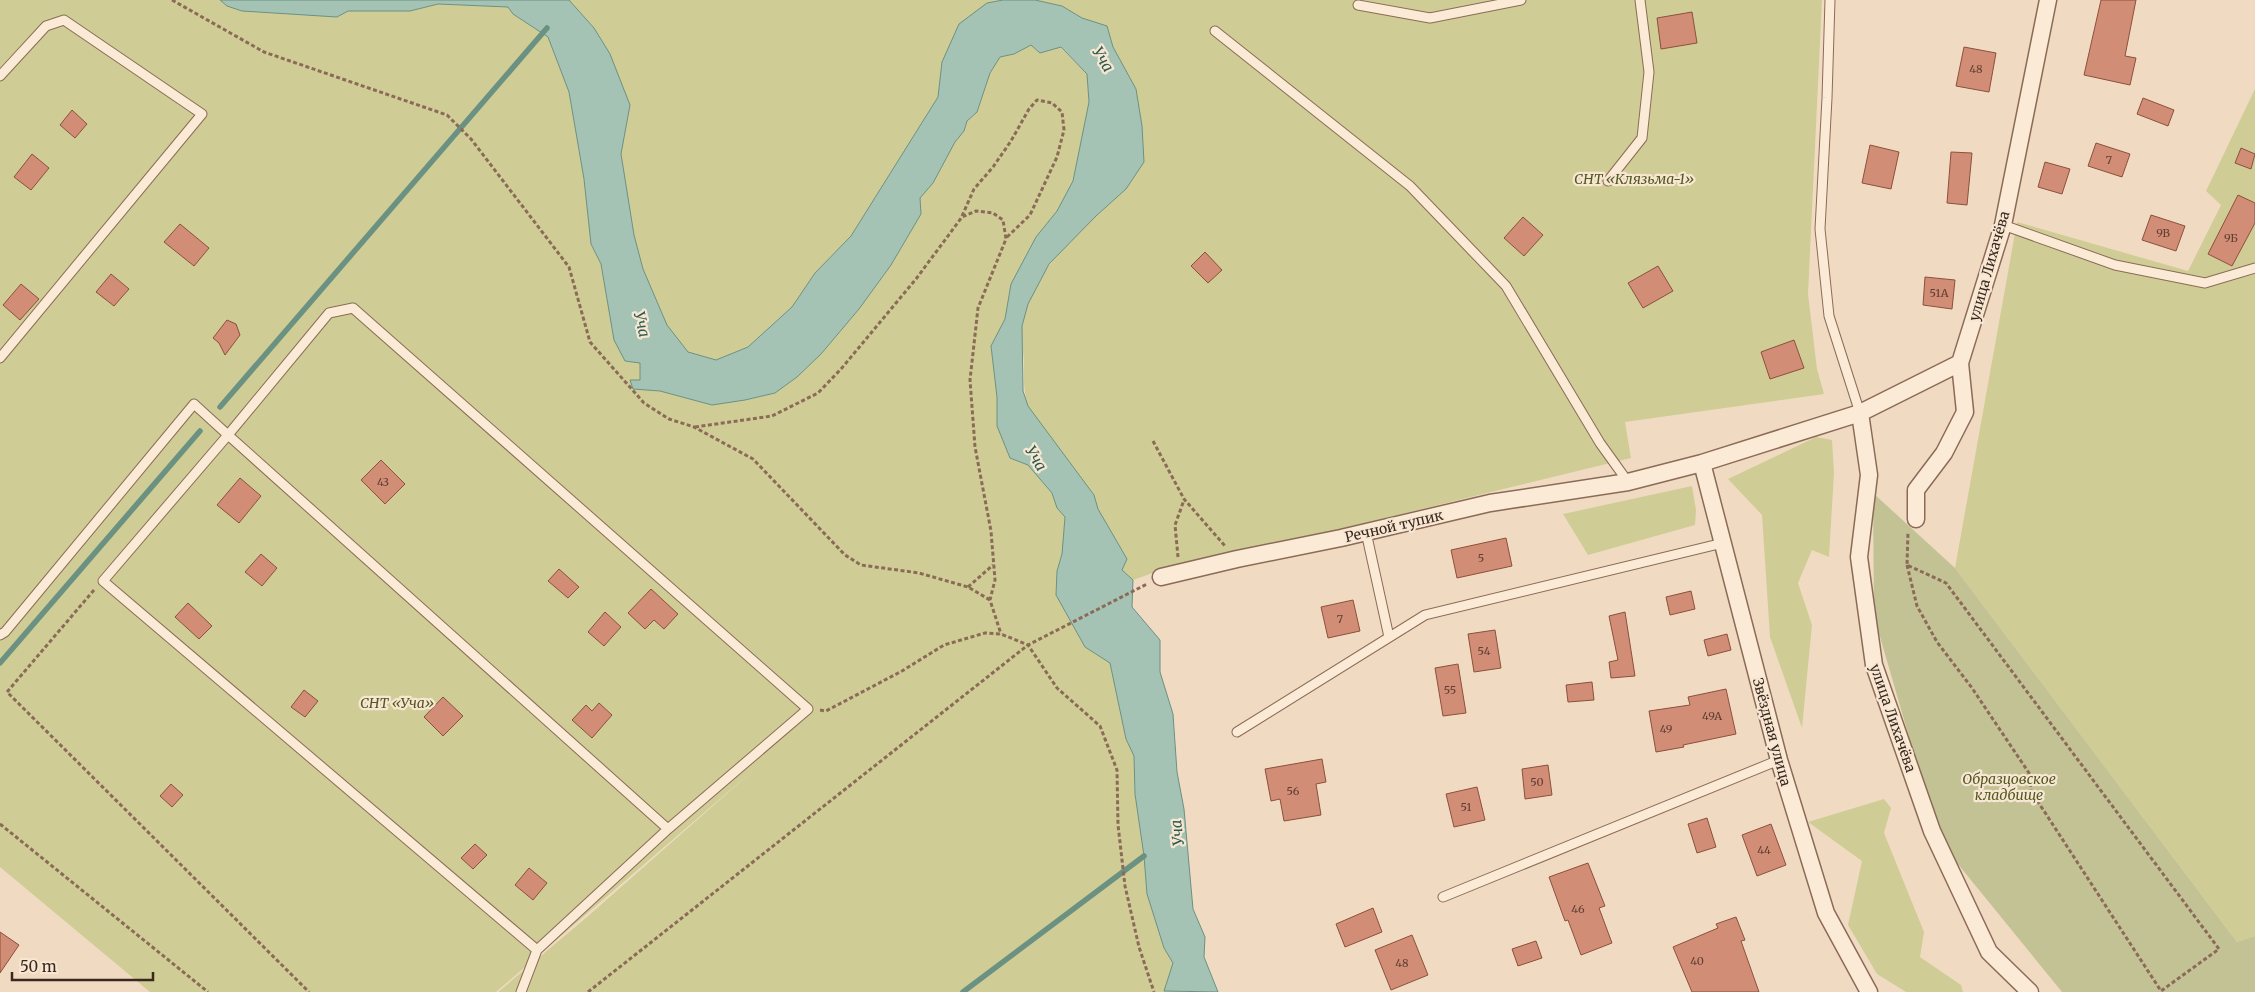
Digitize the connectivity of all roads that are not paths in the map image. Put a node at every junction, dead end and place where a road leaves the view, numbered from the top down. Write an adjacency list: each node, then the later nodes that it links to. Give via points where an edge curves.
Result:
1 (1520, 0): 5 (lane, via 1430,18)
2 (1640, 0): 8 (lane, via 1649,72 1642,138)
3 (1830, 0): 13 (lane, via 1820,229 1828,316)
4 (2048, 0): 9 (street, улица Лихачёва)
5 (1358, 5)
6 (1214, 31): 16 (lane, via 1410,186 1506,286 1600,443)
7 (0, 76): 11 (lane, via 46,26 64,20 202,114)
8 (1608, 181)
9 (2003, 225): 10 (lane, via 2115,265 2204,283); 12 (street, улица Лихачёва)
10 (2255, 268)
11 (0, 358)
12 (1960, 363): 13 (street, Речной тупик); 17 (street, улица Лихачёва, via 1965,412 1944,453 1916,490)
13 (1860, 413): 15 (street, Речной тупик); 30 (street, улица Лихачёва, via 1869,475 1859,557 1874,665 1932,831 1988,952)
14 (228, 435): 21 (lane, via 194,404); 25 (lane); 25 (lane, via 329,313 353,308 808,709); 27 (lane, via 103,580)
15 (1702, 463): 16 (street, Речной тупик); 19 (street, Звёздная улица)
16 (1628, 482): 18 (street, Речной тупик, via 1490,503)
17 (1916, 519)
18 (1366, 532): 20 (street, Речной тупик); 22 (lane)
19 (1723, 543): 22 (lane, via 1425,615); 24 (street, Звёздная улица)
20 (1161, 577)
21 (0, 635)
22 (1389, 637): 23 (lane)
23 (1237, 732)
24 (1779, 760): 26 (lane); 29 (street, Звёздная улица, via 1826,913)
25 (668, 829): 27 (lane)
26 (1443, 897)
27 (537, 950): 28 (lane)
28 (521, 992)
29 (1869, 992)
30 (2030, 992)

